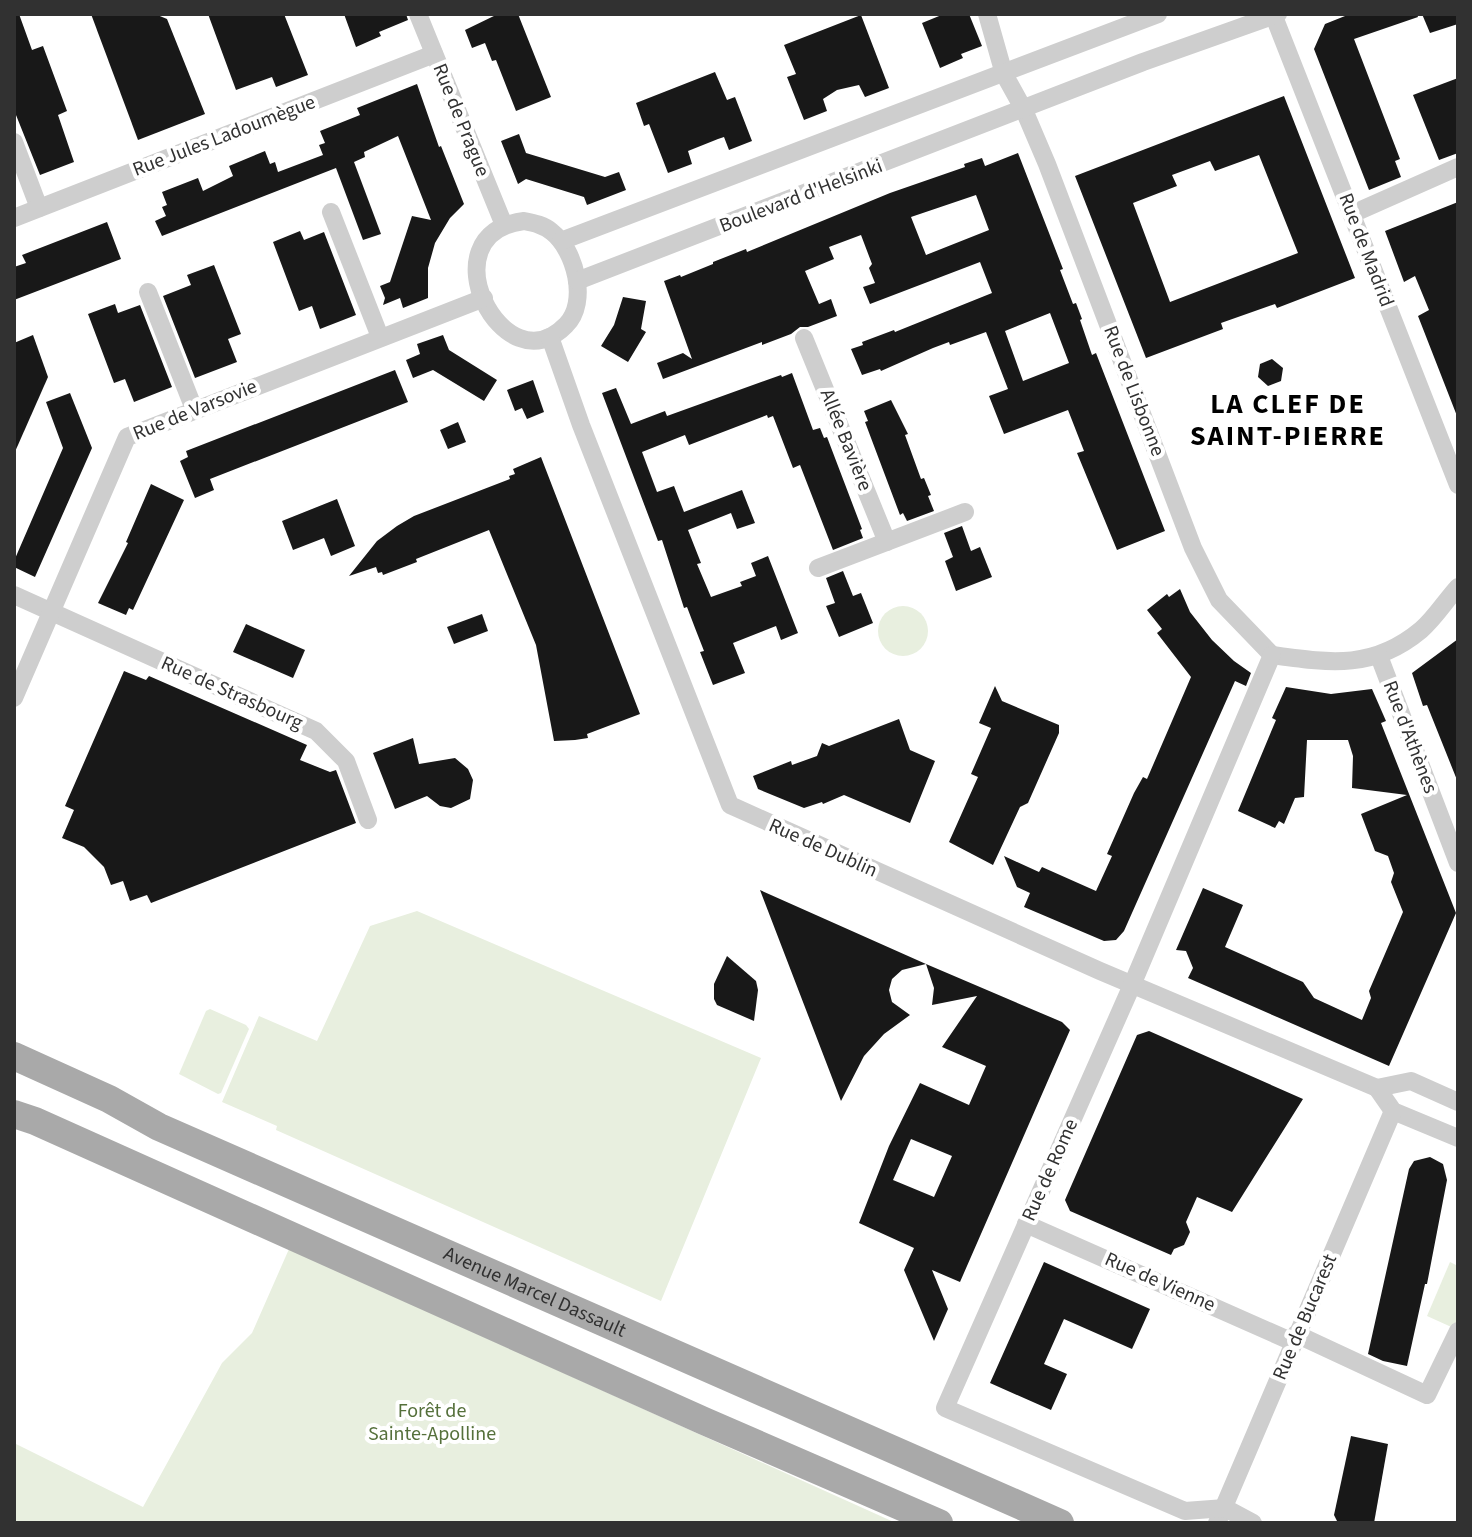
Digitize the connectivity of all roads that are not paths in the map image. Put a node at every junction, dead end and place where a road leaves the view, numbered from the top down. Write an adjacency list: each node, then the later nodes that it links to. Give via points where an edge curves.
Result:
1 (418, 14): 5 (street, Rue de Prague)
2 (987, 14): 6 (street)
3 (1158, 14): 6 (street, Boulevard d'Helsinki)
4 (1275, 15): 7 (street, Boulevard d'Helsinki); 12 (street, Rue de Madrid)
5 (434, 54): 10 (street, Rue Jules Ladoumègue); 14 (street, Rue de Prague)
6 (1004, 74): 7 (street); 15 (street, Boulevard d'Helsinki)
7 (1024, 110): 16 (street, Boulevard d'Helsinki); 30 (street, Rue de Lisbonne, via 1193,548 1219,600)
8 (14, 142): 10 (street)
9 (1458, 167): 12 (street)
10 (39, 208): 13 (street, Rue Jules Ladoumègue)
11 (331, 212): 19 (street)
12 (1352, 214): 23 (street, Rue de Madrid)
13 (14, 218)
14 (504, 225): 15 (street, via 538,223); 18 (street, via 478,252 477,280)
15 (561, 241): 16 (street)
16 (577, 281): 20 (street, via 576,310)
17 (148, 292): 22 (street)
18 (484, 298): 19 (street, Rue de Varsovie); 20 (street, via 504,331 531,341)
19 (380, 337): 22 (street, Rue de Varsovie)
20 (550, 337): 35 (street, Rue de Dublin, via 730,805)
21 (804, 338): 25 (street, Allée Bavière)
22 (194, 409): 29 (street, Rue de Varsovie, via 127,437)
23 (1458, 485)
24 (965, 512): 25 (street)
25 (887, 542): 26 (street)
26 (818, 568)
27 (1458, 587): 31 (street, via 1422,629)
28 (14, 595): 29 (street, Rue de Strasbourg)
29 (51, 612): 32 (street, Rue de Varsovie); 33 (street, Rue de Strasbourg, via 316,731 346,761)
30 (1272, 655): 31 (street, via 1331,663); 35 (street, Rue de Rome)
31 (1379, 656): 34 (street, Rue d'Athènes)
32 (14, 698)
33 (368, 820)
34 (1458, 863)
35 (1132, 985): 37 (street, Rue de Dublin); 42 (street, Rue de Rome)
36 (14, 1056): 47 (main road, Avenue Marcel Dassault, via 159,1127)
37 (1377, 1088): 38 (street, Rue de Dublin, via 1411,1081); 39 (street)
38 (1458, 1102)
39 (1393, 1111): 41 (street); 43 (street, Rue de Bucarest)
40 (14, 1114): 46 (main road)
41 (1458, 1138)
42 (1026, 1224): 43 (street, Rue de Vienne); 45 (street, Rue de Rome, via 945,1408 1185,1511)
43 (1295, 1338): 44 (street, Rue de Vienne, via 1427,1395); 45 (street, Rue de Bucarest)
44 (1457, 1338)
45 (1221, 1515): 48 (street)
46 (939, 1523)
47 (1060, 1523)
48 (1253, 1523)

